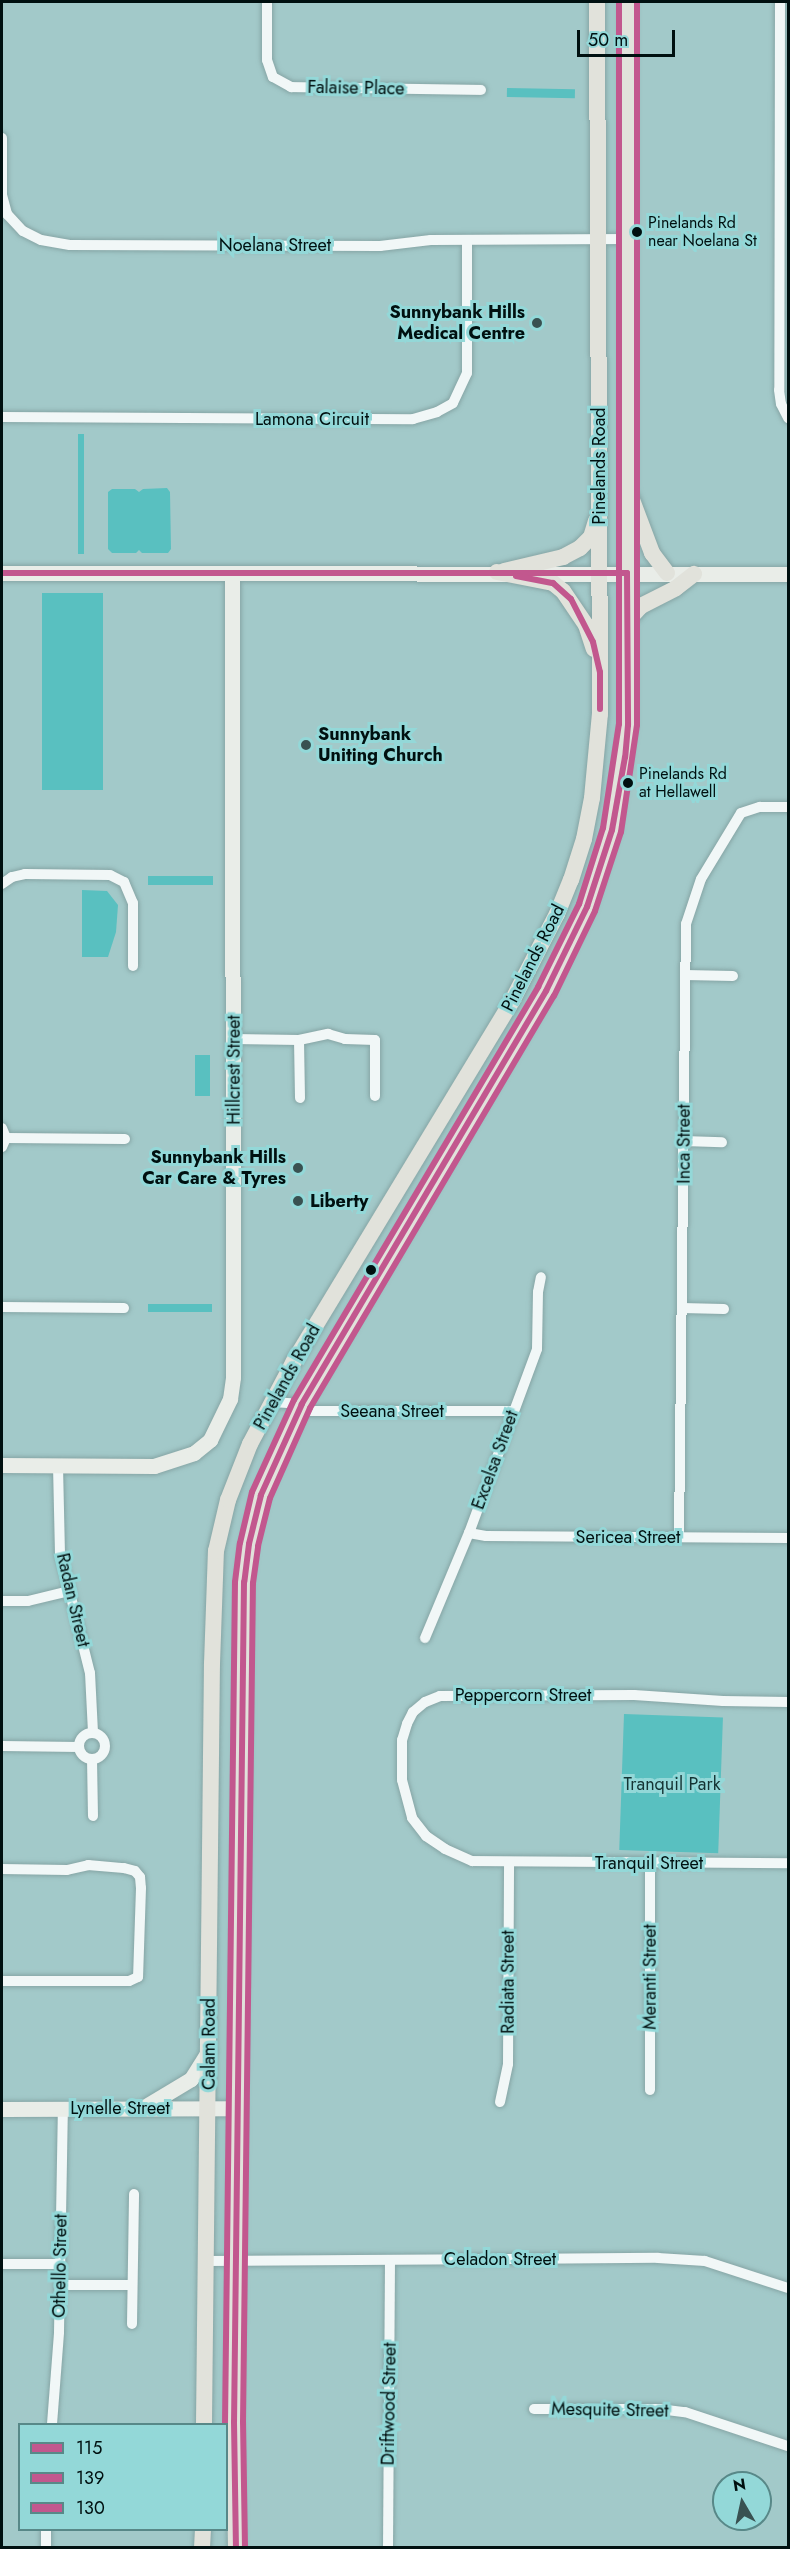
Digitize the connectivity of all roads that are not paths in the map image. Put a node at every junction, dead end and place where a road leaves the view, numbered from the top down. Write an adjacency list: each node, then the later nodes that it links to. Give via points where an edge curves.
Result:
1 (267, 2): 5 (street, Falaise Place, via 267,60 273,77 291,87)
2 (597, 2): 8 (main road, Pinelands Road)
3 (628, 2): 9 (main road, Pinelands Road)
4 (783, 4): 12 (street, via 779,390)
5 (481, 90)
6 (2, 138): 7 (street, Noelana Street)
7 (4, 216): 10 (street, Noelana Street, via 41,240 70,245 380,246)
8 (597, 239): 9 (street, Noelana Street); 10 (street, Noelana Street); 14 (main road, Pinelands Road)
9 (629, 239): 13 (main road, Pinelands Road)
10 (467, 240): 11 (street, Lamona Circuit, via 467,373 453,403 437,412 413,419)
11 (2, 417)
12 (789, 418)
13 (627, 485): 18 (main road, Pinelands Road); 19 (main road, via 648,543)
14 (599, 509): 15 (main road, via 591,537 580,548 555,560); 17 (main road, Pinelands Road)
15 (497, 572): 17 (street); 20 (street); 24 (main road, via 553,583 563,591 586,624)
16 (2, 573): 20 (street)
17 (600, 573): 18 (street); 24 (main road, Pinelands Road)
18 (627, 573): 19 (street); 23 (main road, Calam Road)
19 (667, 573): 21 (street)
20 (232, 574): 30 (street, Hillcrest Street)
21 (694, 574): 22 (street); 23 (main road, via 641,606)
22 (789, 574)
23 (629, 619): 44 (main road, Calam Road, via 625,757 612,830 587,907 546,991)
24 (600, 672): 43 (main road, Pinelands Road, via 592,798 571,880 552,924 512,1001)
25 (789, 807): 28 (street, Inca Street, via 760,807 741,813 735,822 701,879 686,924)
26 (2, 884): 27 (street, via 25,874 110,875 124,882 133,903)
27 (133, 966)
28 (685, 975): 29 (street); 36 (street, Inca Street)
29 (733, 976)
30 (234, 1040): 31 (street); 47 (street, Hillcrest Street, via 230,1399 210,1440 194,1453 154,1466)
31 (299, 1040): 32 (street, via 328,1034 375,1040); 33 (street)
32 (375, 1096)
33 (300, 1098)
34 (3, 1138): 35 (street)
35 (125, 1139)
36 (684, 1141): 37 (street); 41 (street, Inca Street)
37 (722, 1142)
38 (541, 1277): 45 (street, Excelsa Street, via 537,1349)
39 (2, 1307): 40 (street)
40 (124, 1308)
41 (682, 1308): 42 (street); 49 (street, Inca Street)
42 (724, 1309)
43 (273, 1402): 44 (street, Seeana Street); 54 (main road, Pinelands Road, via 240,1466 219,1535)
44 (302, 1404): 45 (street, Seeana Street, via 311,1411); 72 (main road, Calam Road, via 261,1495 244,1582)
45 (514, 1411): 48 (street, Excelsa Street)
46 (2, 1465): 47 (street)
47 (58, 1466): 51 (street, Radan Street, via 60,1553)
48 (469, 1533): 49 (street, Sericea Street); 53 (street, Excelsa Street)
49 (679, 1537): 50 (street, Sericea Street)
50 (789, 1539)
51 (69, 1591): 52 (street, via 28,1601); 56 (street, Radan Street, via 90,1673)
52 (2, 1601)
53 (425, 1638)
54 (212, 1664): 66 (main road, Calam Road)
55 (789, 1702): 61 (street, Peppercorn Street, via 634,1695 453,1695 425,1702 413,1712 402,1740 402,1780 412,1818 426,1836 445,1849 472,1861)
56 (93, 1733): 58 (street, via 83,1737); 59 (street, via 105,1744 103,1753)
57 (2, 1746): 58 (street)
58 (79, 1747): 59 (street, via 84,1757)
59 (92, 1760): 60 (street)
60 (93, 1816)
61 (509, 1862): 62 (street, Tranquil Street); 68 (street, Radiata Street, via 508,2064)
62 (650, 1863): 63 (street, Tranquil Street); 67 (street, Meranti Street)
63 (789, 1863)
64 (2, 1869): 65 (street, via 67,1870 95,1864 135,1871 141,1888 138,1977 129,1981)
65 (2, 1981)
66 (210, 2050): 70 (street, via 190,2079); 71 (main road, Calam Road)
67 (650, 2090)
68 (500, 2102)
69 (63, 2108): 70 (street, Lynelle Street); 73 (street, Lynelle Street); 79 (street, Othello Street)
70 (143, 2108): 71 (street, Lynelle Street)
71 (209, 2108): 72 (street, Lynelle Street); 76 (main road, Calam Road)
72 (238, 2108): 77 (main road, Calam Road)
73 (2, 2109)
74 (134, 2194): 81 (street)
75 (390, 2260): 77 (street, Celadon Street); 82 (street, Celadon Street, via 705,2261); 93 (street, Driftwood Street)
76 (207, 2261): 77 (street, Celadon Street); 86 (main road, Calam Road)
77 (238, 2261): 92 (main road, Calam Road)
78 (2, 2264): 79 (street)
79 (60, 2264): 80 (street, Othello Street)
80 (60, 2285): 81 (street); 85 (street, Othello Street)
81 (132, 2285): 83 (street)
82 (789, 2288)
83 (132, 2324)
84 (534, 2409): 87 (street, Mesquite Street, via 685,2412)
85 (52, 2423)
86 (204, 2423)
87 (789, 2446)
88 (46, 2531): 90 (street)
89 (203, 2531): 91 (main road)
90 (46, 2547)
91 (202, 2547)
92 (236, 2547)
93 (388, 2547)

